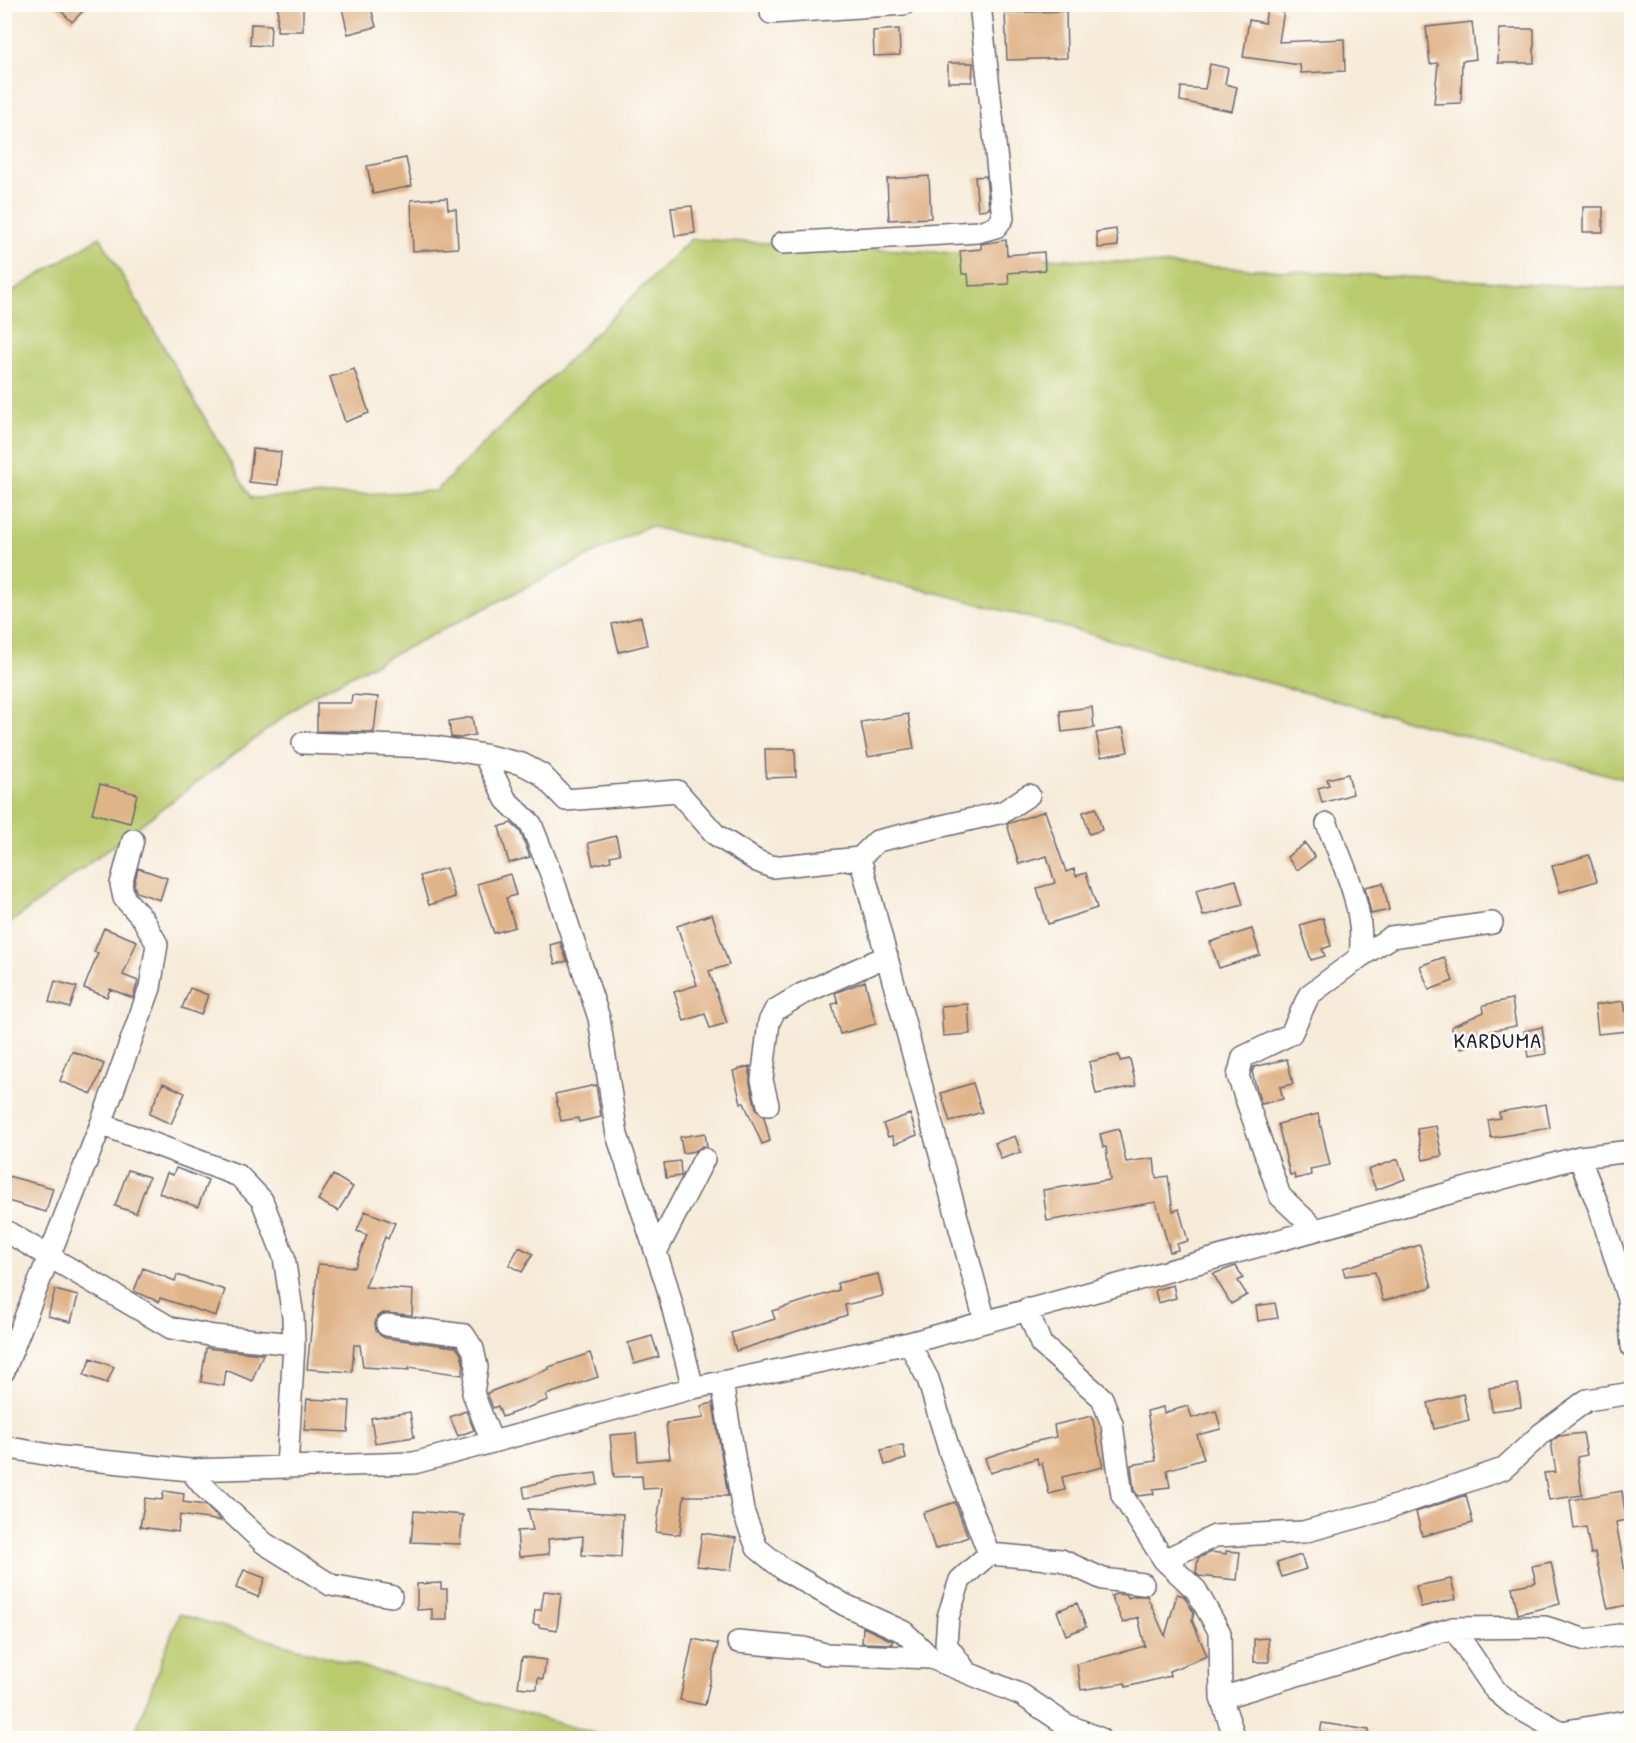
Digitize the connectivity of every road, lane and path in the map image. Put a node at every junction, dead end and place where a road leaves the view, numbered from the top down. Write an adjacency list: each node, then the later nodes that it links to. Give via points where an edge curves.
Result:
1 (904, 4): 3 (street)
2 (980, 4): 4 (street, via 1003,218 996,227 978,232)
3 (771, 13)
4 (782, 243)
5 (303, 743): 6 (street, via 436,747)
6 (484, 755): 10 (street, via 522,764 541,774 566,800 677,791 716,835 772,867); 21 (street, via 506,800 531,824 554,879 599,1018 617,1135)
7 (1029, 795): 10 (street, via 1003,812 877,841)
8 (1327, 824): 13 (street, via 1352,886 1363,936)
9 (133, 840): 15 (street, via 121,884 124,898 143,919 157,944 150,988)
10 (860, 858): 12 (street)
11 (1492, 923): 13 (street, via 1390,937)
12 (887, 956): 14 (street, via 775,1010 769,1022 762,1080); 24 (street)
13 (1360, 957): 19 (street, via 1309,995 1291,1035 1243,1057 1238,1076 1280,1196)
14 (768, 1105)
15 (101, 1124): 22 (street); 27 (street, via 239,1176 262,1200 284,1257)
16 (1632, 1150): 17 (street)
17 (1579, 1156): 19 (street); 28 (street, via 1628,1299)
18 (704, 1159): 21 (street)
19 (1315, 1229): 23 (street)
20 (4, 1230): 22 (street)
21 (656, 1252): 31 (street)
22 (49, 1256): 27 (street, via 171,1328); 29 (street)
23 (1027, 1309): 24 (street); 38 (street, via 1041,1344 1102,1398 1112,1424 1122,1495)
24 (985, 1321): 26 (street)
25 (387, 1325): 33 (street, via 464,1335 473,1349 477,1367 473,1393)
26 (909, 1343): 30 (street); 37 (street, via 928,1379 950,1452)
27 (294, 1344): 35 (street)
28 (1632, 1347)
29 (4, 1371)
30 (722, 1382): 31 (street); 44 (street, via 743,1511 757,1548 783,1569 845,1605 904,1632)
31 (693, 1388): 33 (street)
32 (1632, 1393): 38 (street, via 1587,1400 1540,1434 1503,1469 1381,1511 1303,1532 1215,1536)
33 (492, 1442): 35 (street, via 414,1463)
34 (4, 1447): 36 (street)
35 (287, 1468): 36 (street)
36 (189, 1470): 40 (street, via 264,1543 331,1585)
37 (989, 1554): 39 (street, via 1061,1560 1103,1579); 45 (street, via 960,1580 948,1617 946,1644)
38 (1164, 1560): 46 (street, via 1196,1590 1220,1633)
39 (1143, 1584)
40 (391, 1596)
41 (1453, 1628): 42 (street, via 1545,1627 1586,1640); 46 (street); 47 (street, via 1495,1690 1561,1732)
42 (1632, 1633)
43 (738, 1642): 44 (street, via 804,1648 825,1654)
44 (932, 1658): 45 (street)
45 (966, 1671): 48 (street, via 1022,1695 1065,1724)
46 (1221, 1698): 49 (street)
47 (1632, 1720)
48 (1099, 1738)
49 (1235, 1738)

